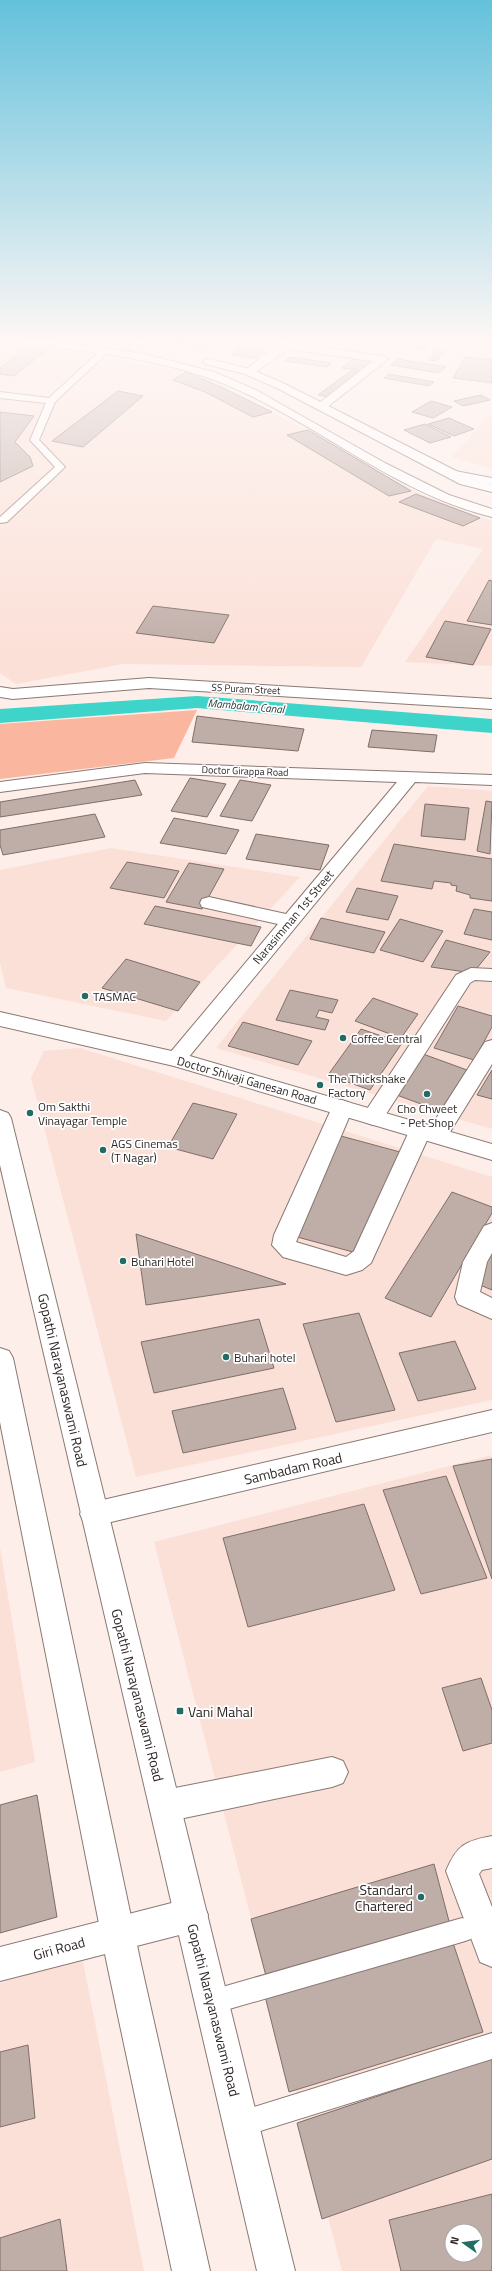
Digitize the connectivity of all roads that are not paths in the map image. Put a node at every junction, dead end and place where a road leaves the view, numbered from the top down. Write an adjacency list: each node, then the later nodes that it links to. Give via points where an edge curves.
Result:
1 (38, 444): 8 (lane, via 60,467 4,520)
2 (343, 444): 7 (street, via 437,495)
3 (396, 444): 4 (street)
4 (450, 472): 5 (lane); 6 (street, via 466,481)
5 (492, 481)
6 (492, 488)
7 (492, 513)
8 (0, 520)
9 (0, 692): 10 (street, SS Puram Street, via 13,694 149,683)
10 (492, 704)
11 (411, 776): 12 (street, Doctor Girappa Road); 13 (street, Doctor Girappa Road, via 145,768); 15 (street, Narasimman 1st Street)
12 (492, 780)
13 (0, 787)
14 (209, 903): 15 (street)
15 (291, 921): 19 (street, Narasimman 1st Street)
16 (492, 975): 21 (street, via 471,974 463,979)
17 (0, 1019): 19 (street, Doctor Shivaji Ganesan Road)
18 (492, 1047): 23 (street)
19 (176, 1059): 20 (street, Doctor Shivaji Ganesan Road)
20 (342, 1108): 21 (street, Doctor Shivaji Ganesan Road); 23 (street, via 286,1234 284,1245 291,1251 346,1266 363,1257)
21 (373, 1117): 23 (street, Doctor Shivaji Ganesan Road)
22 (0, 1118): 29 (street, Gopathi Narayanaswami Road)
23 (428, 1133): 24 (street, Doctor Shivaji Ganesan Road)
24 (492, 1152)
25 (492, 1232): 26 (street, via 475,1262 467,1297)
26 (492, 1309)
27 (0, 1358): 35 (street)
28 (492, 1421): 29 (street, Sambadam Road)
29 (94, 1514): 31 (street, Gopathi Narayanaswami Road)
30 (332, 1772): 31 (street)
31 (165, 1806): 33 (street, Gopathi Narayanaswami Road)
32 (492, 1852): 36 (street, via 473,1856 462,1871)
33 (191, 1915): 35 (street, Giri Road); 38 (street, Gopathi Narayanaswami Road)
34 (462, 1930): 38 (lane)
35 (118, 1932): 37 (street, Giri Road); 41 (street)
36 (492, 1950)
37 (0, 1964)
38 (212, 2002): 40 (street, Gopathi Narayanaswami Road)
39 (492, 2046): 40 (lane)
40 (241, 2124): 42 (street, Gopathi Narayanaswami Road)
41 (191, 2271)
42 (276, 2271)

